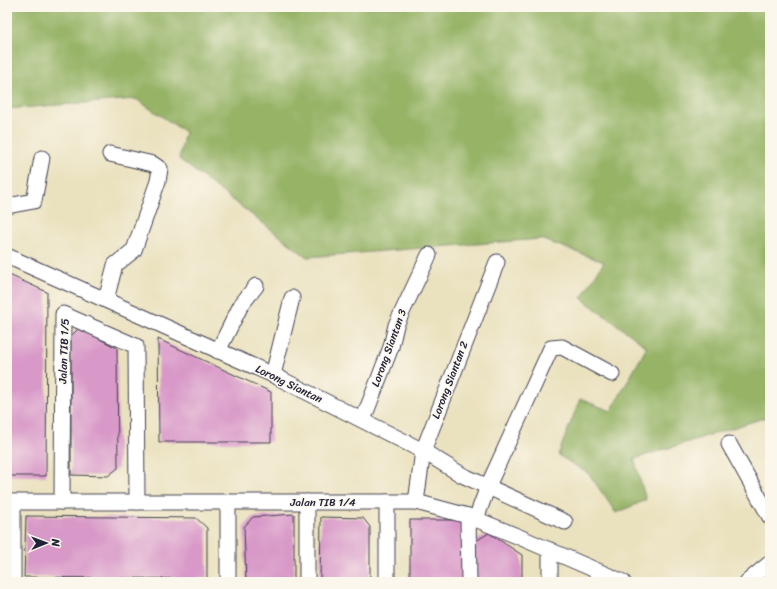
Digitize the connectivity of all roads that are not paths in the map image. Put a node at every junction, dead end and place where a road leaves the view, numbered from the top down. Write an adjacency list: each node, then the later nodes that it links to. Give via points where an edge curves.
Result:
1 (110, 154): 9 (street, via 153,164 160,169 134,250 115,265)
2 (42, 158): 3 (street, via 34,201)
3 (7, 206)
4 (429, 255): 13 (street, Lorong Siantan 3, via 396,325 391,347)
5 (7, 256): 9 (street, Lorong Siantan)
6 (496, 262): 15 (street, Lorong Siantan 2)
7 (256, 286): 10 (street, via 241,305)
8 (292, 298): 12 (street)
9 (106, 300): 10 (street, Lorong Siantan)
10 (218, 351): 12 (street, Lorong Siantan)
11 (612, 374): 16 (street, via 562,347 551,348)
12 (273, 375): 13 (street, Lorong Siantan)
13 (363, 420): 15 (street, Lorong Siantan)
14 (730, 444): 24 (street)
15 (423, 451): 16 (street, Lorong Siantan, via 462,475); 23 (street, Lorong Siantan 2)
16 (488, 486): 25 (street); 26 (street, Lorong Siantan)
17 (10, 502): 18 (street, Jalan TIB 1/4); 29 (street)
18 (62, 502): 19 (street, Jalan TIB 1/4); 19 (street, Jalan TIB 1/5, via 63,314 136,346)
19 (137, 502): 20 (street, Jalan TIB 1/4)
20 (228, 502): 21 (street, Jalan TIB 1/4); 30 (street)
21 (307, 502): 22 (street, Jalan TIB 1/4); 31 (street)
22 (387, 502): 23 (street, Jalan TIB 1/4); 32 (street)
23 (416, 502): 25 (street, Jalan TIB 1/4)
24 (770, 516)
25 (472, 518): 27 (street, Jalan TIB 1/4); 33 (street)
26 (565, 522)
27 (550, 550): 34 (street); 35 (street, Jalan TIB 1/4)
28 (770, 563): 36 (street)
29 (13, 582)
30 (228, 582)
31 (307, 582)
32 (387, 582)
33 (469, 582)
34 (550, 582)
35 (623, 582)
36 (747, 582)

